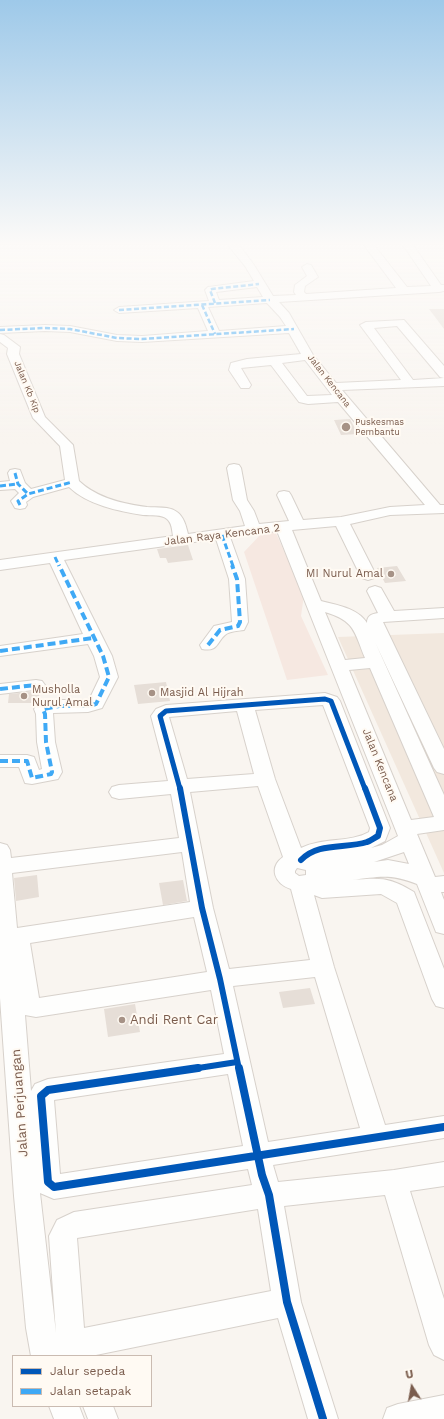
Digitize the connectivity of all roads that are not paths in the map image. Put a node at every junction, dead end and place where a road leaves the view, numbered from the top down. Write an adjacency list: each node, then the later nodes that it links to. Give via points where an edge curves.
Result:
1 (205, 311): 5 (street)
2 (281, 311): 4 (street, Jalan Kencana)
3 (0, 330): 5 (street, via 57,328 83,330 117,338 142,339)
4 (294, 330): 5 (street); 7 (street, Jalan Kencana)
5 (215, 334)
6 (0, 336): 16 (street, Jalan Kb Kip, via 14,347 13,354 39,418 66,445)
7 (308, 356): 8 (street); 13 (street, Jalan Kencana)
8 (274, 361): 12 (street, via 247,362 235,366); 14 (street, via 302,399)
9 (442, 370): 11 (street, via 400,322 366,325)
10 (444, 382): 11 (street)
11 (410, 384): 13 (street)
12 (245, 385)
13 (332, 387): 14 (street, Jalan Kencana)
14 (341, 398): 19 (street, Jalan Kencana, via 381,446)
15 (234, 468): 22 (street, via 240,500)
16 (72, 482): 17 (street, via 20,489); 24 (street, via 78,490 98,498 172,515 176,519)
17 (0, 486)
18 (284, 495): 21 (street, Jalan Kencana)
19 (440, 509): 20 (street, Jalan Raya Kencana 2, via 390,511)
20 (341, 521): 21 (street, Jalan Raya Kencana 2); 27 (street)
21 (290, 526): 22 (street, Jalan Raya Kencana 2); 29 (street, Jalan Kencana)
22 (254, 529): 23 (street, Jalan Raya Kencana 2)
23 (222, 535): 24 (street, Jalan Raya Kencana 2); 33 (street, via 237,579 240,622 238,626 220,630)
24 (181, 540): 25 (street, Jalan Raya Kencana 2)
25 (55, 557): 26 (street, Jalan Raya Kencana 2); 32 (street)
26 (0, 565)
27 (368, 575)
28 (375, 592): 31 (street)
29 (315, 604): 35 (street, Jalan Kencana, via 338,610 358,622); 36 (street, Jalan Kencana)
30 (444, 613): 31 (street)
31 (388, 616): 41 (street, via 375,619 375,624)
32 (93, 638): 34 (street); 40 (street, via 103,656 109,677 96,704 43,709 51,774 32,778 28,761)
33 (208, 645)
34 (0, 651)
35 (375, 662): 36 (street); 45 (street, Jalan Kencana)
36 (340, 666): 45 (street, Jalan Kencana)
37 (36, 685): 38 (street)
38 (0, 689)
39 (246, 706): 42 (street); 43 (street, via 162,713 160,716); 48 (street, via 325,699 331,701 380,828 378,836 368,842 313,850 304,854)
40 (0, 761)
41 (444, 768)
42 (265, 779): 43 (street); 48 (street)
43 (180, 788): 44 (street); 46 (street)
44 (119, 792)
45 (425, 826): 48 (street, via 397,848 385,853); 49 (street, Jalan Kencana)
46 (190, 844): 47 (street); 50 (street)
47 (3, 858): 65 (street, Jalan Perjuangan, via 27,1196 40,1328)
48 (306, 871): 49 (street, via 388,868 403,870); 52 (street); 54 (street, via 315,887 322,890 382,886 396,890 406,898)
49 (434, 883): 51 (street, Jalan Kencana)
50 (202, 908): 53 (street); 53 (street, via 20,936 18,939 28,1004 31,1008 36,1008)
51 (444, 926)
52 (323, 967): 53 (street); 57 (street)
53 (220, 979): 55 (street)
54 (444, 999)
55 (237, 1062): 58 (street); 58 (street, via 44,1092 41,1096 48,1182 54,1187)
56 (444, 1127): 57 (street)
57 (376, 1138): 58 (street)
58 (259, 1157): 61 (street)
59 (444, 1174): 60 (street)
60 (394, 1182): 61 (street); 63 (street)
61 (269, 1195): 62 (street); 64 (street, via 74,1225 67,1229 63,1236)
62 (287, 1302): 64 (street); 71 (street)
63 (444, 1345)
64 (73, 1350)
65 (46, 1355)
66 (64, 1407): 69 (street)
67 (98, 1407): 70 (street)
68 (444, 1410): 72 (street)
69 (69, 1419)
70 (103, 1419)
71 (323, 1419)
72 (398, 1419)

